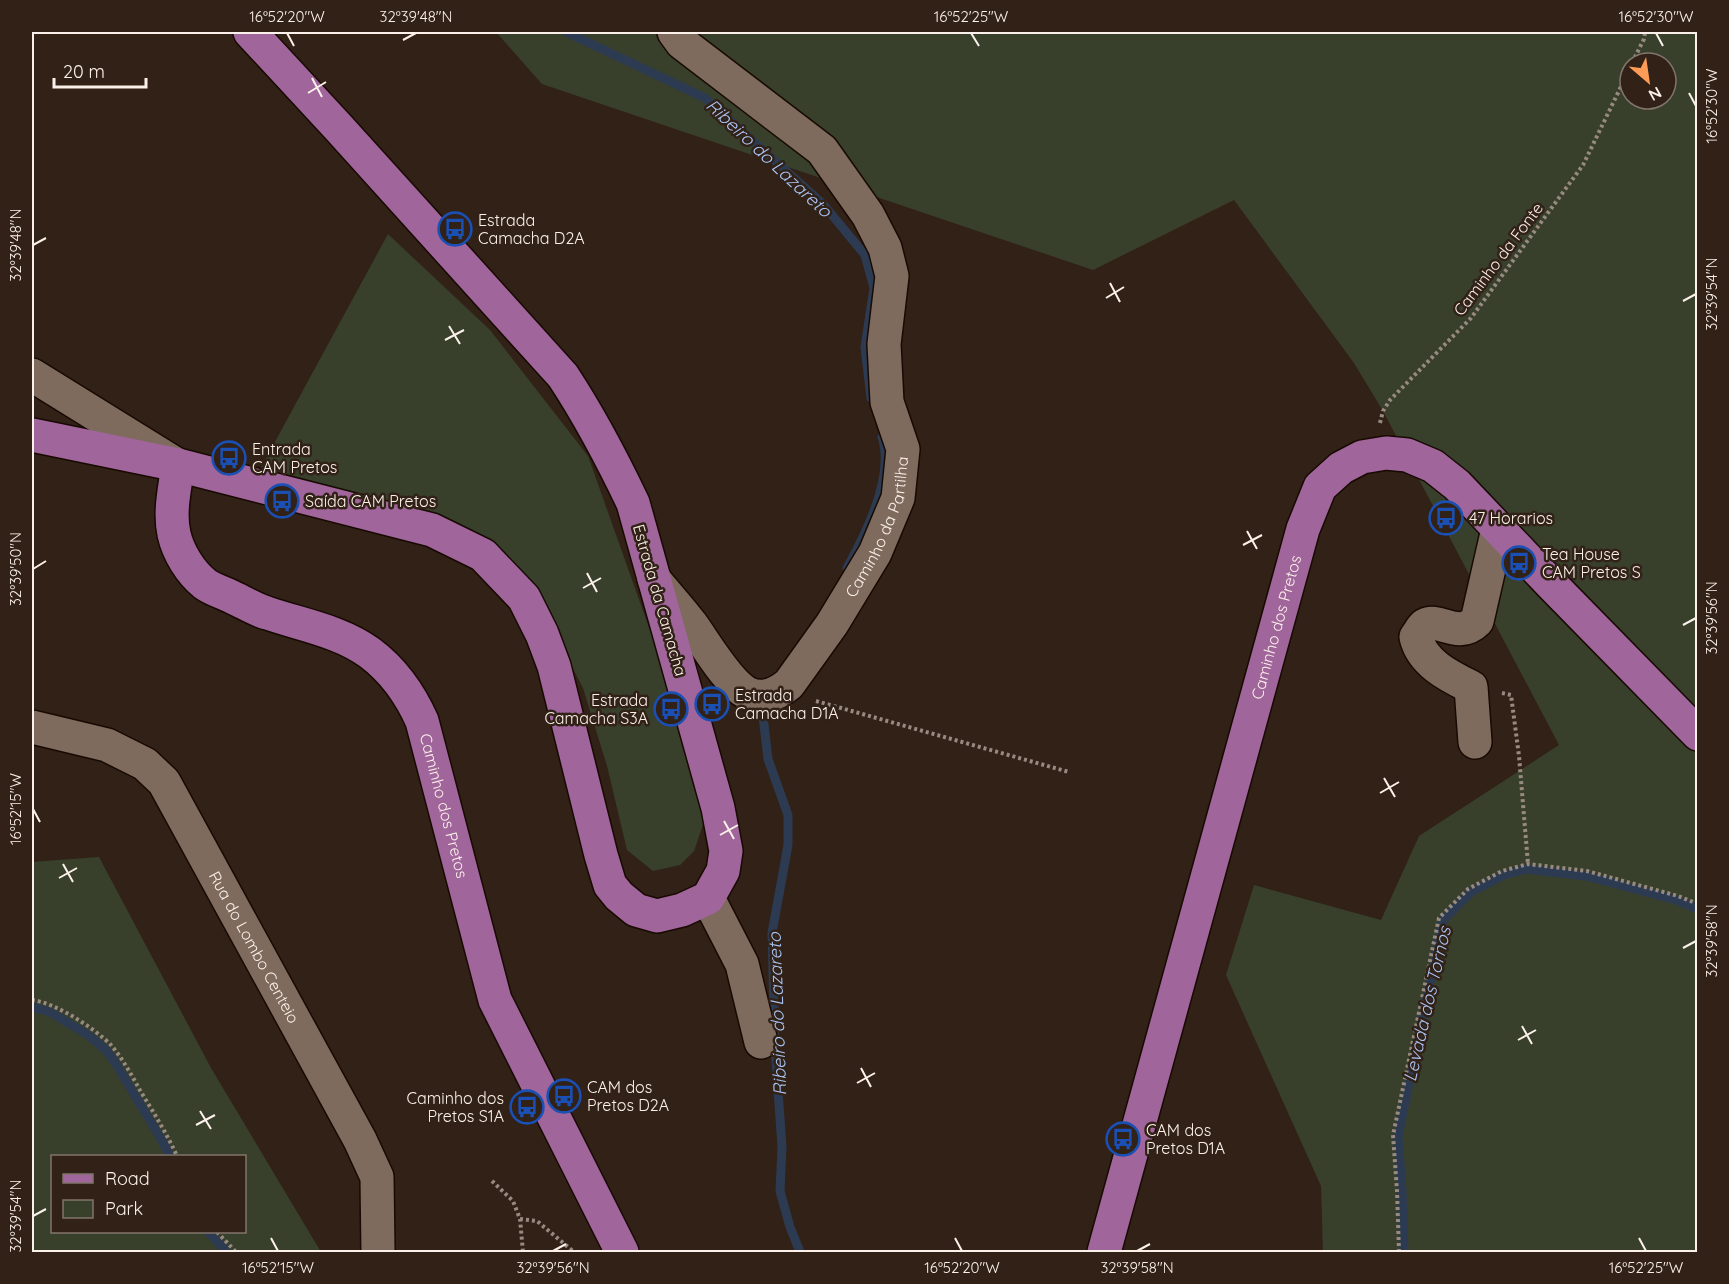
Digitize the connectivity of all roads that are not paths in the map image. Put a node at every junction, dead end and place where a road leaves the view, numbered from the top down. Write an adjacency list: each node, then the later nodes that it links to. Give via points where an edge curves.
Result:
1 (250, 32): 7 (main road, Estrada da Camacha, via 563,376 588,415 633,503)
2 (674, 32): 7 (street, Caminho da Partilha, via 682,43 822,150 868,215 885,248 891,276 884,344 887,402 903,449 898,498 875,553 832,624 789,684 773,694 748,693 733,682)
3 (32, 375): 5 (street)
4 (32, 435): 5 (main road)
5 (178, 465): 11 (main road, via 432,530 483,555 524,598 542,634 554,666 610,885 636,910 657,916); 14 (main road, Caminho dos Pretos, via 174,535 196,575 207,585 264,612 352,642 385,665 412,700 422,721 495,1000)
6 (1498, 529): 9 (main road, Caminho dos Pretos); 10 (street, via 1477,621 1462,629 1429,623 1416,637 1431,663 1471,687); 15 (main road, Caminho dos Pretos, via 1457,485 1433,466 1407,455 1362,457 1341,468 1320,487 1303,529)
7 (654, 579): 11 (main road, Estrada da Camacha, via 723,833 723,871)
8 (32, 727): 13 (street, Rua do Lombo Centeio, via 106,745 145,764 164,782 377,1177)
9 (1698, 734)
10 (1475, 742)
11 (708, 898): 12 (street, via 742,964)
12 (761, 1042)
13 (378, 1252)
14 (622, 1252)
15 (1104, 1252)

